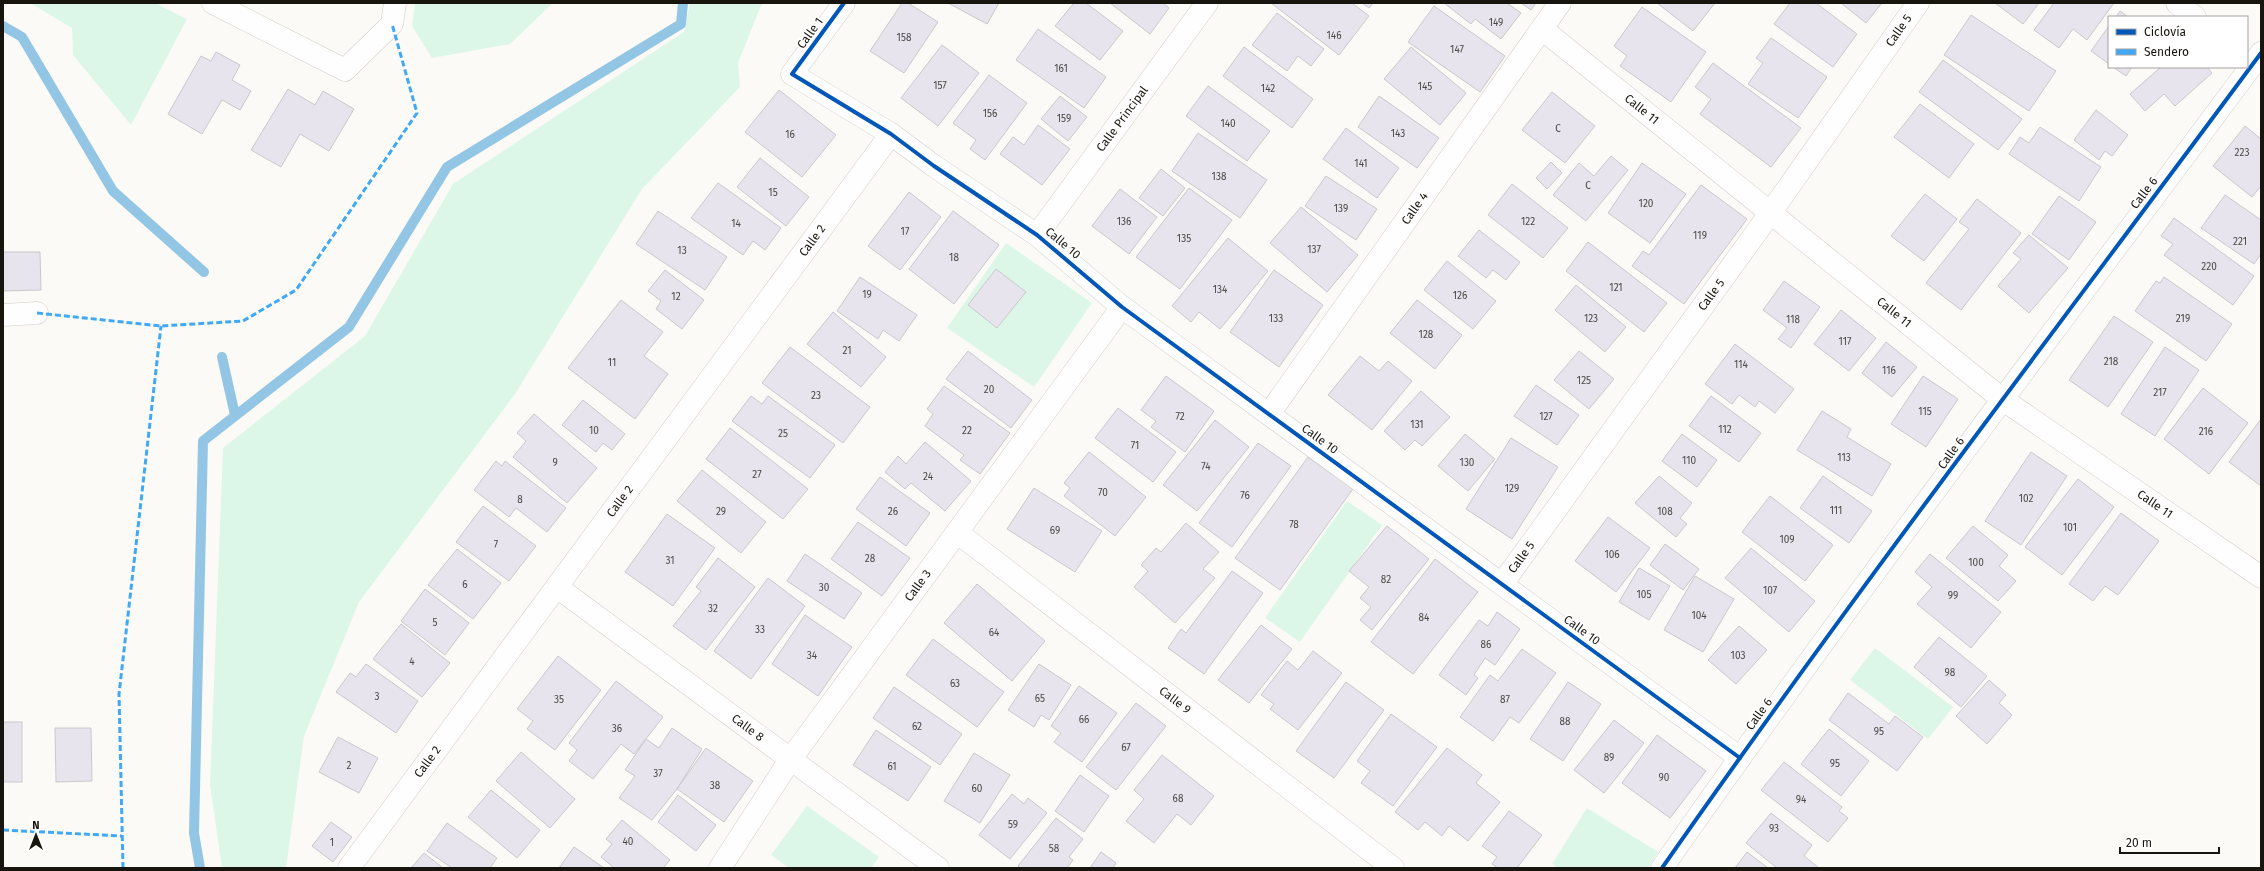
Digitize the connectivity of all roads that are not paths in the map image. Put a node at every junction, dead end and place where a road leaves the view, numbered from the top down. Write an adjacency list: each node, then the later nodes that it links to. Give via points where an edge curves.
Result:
1 (212, 3): 2 (street, via 345,70 392,24)
2 (395, 3)
3 (844, 3): 11 (street, Calle 1)
4 (1207, 3): 14 (street, Calle Principal)
5 (1560, 3): 9 (street, Calle 4)
6 (1918, 3): 13 (street, Calle 5)
7 (2177, 3): 8 (street)
8 (2194, 16)
9 (1542, 29): 13 (street, Calle 11); 19 (street, Calle 4)
10 (2256, 60): 18 (street, Calle 6)
11 (792, 74): 12 (street, Calle 10)
12 (891, 134): 14 (street, Calle 10); 23 (street, Calle 2)
13 (1771, 212): 18 (street, Calle 11); 22 (street, Calle 5)
14 (1037, 235): 15 (street, Calle 10)
15 (1122, 307): 19 (street, Calle 10); 20 (street, Calle 3)
16 (37, 313): 17 (street)
17 (3, 315)
18 (2002, 399): 21 (street, Calle 11); 24 (street, Calle 6)
19 (1269, 414): 22 (street, Calle 10)
20 (958, 533): 25 (street, Calle 3); 29 (street, Calle 9)
21 (2261, 577)
22 (1502, 584): 24 (street, Calle 10)
23 (557, 587): 25 (street, Calle 8); 26 (street, Calle 2)
24 (1740, 758): 30 (street, Calle 6)
25 (790, 760): 27 (street, Calle 3); 28 (street, Calle 8)
26 (349, 868)
27 (720, 868)
28 (938, 868)
29 (1393, 868)
30 (1662, 868)

